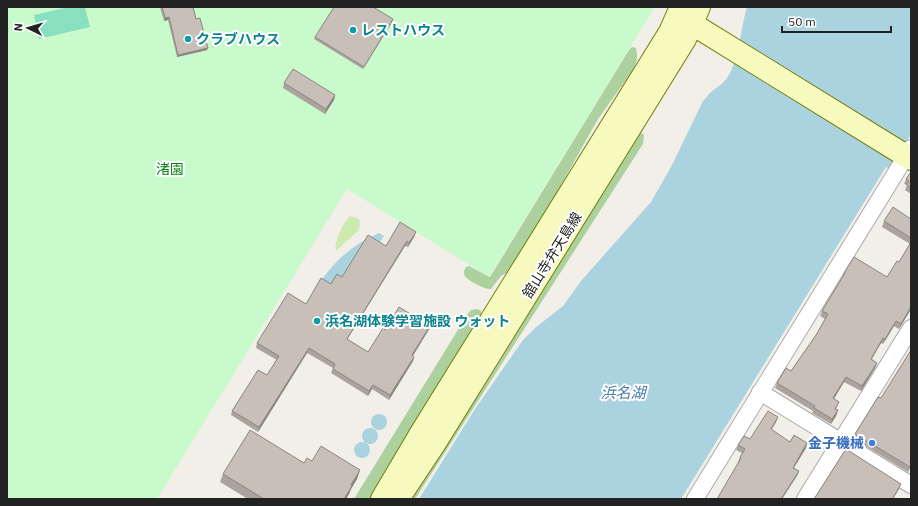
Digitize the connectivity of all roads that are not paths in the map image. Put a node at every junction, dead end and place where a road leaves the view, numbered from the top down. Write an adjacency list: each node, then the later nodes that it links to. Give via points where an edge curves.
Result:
1 (691, 17): 2 (main road); 7 (main road, 舘山寺弁天島線, via 670,32); 8 (main road, 舘山寺弁天島線, via 681,46)
2 (908, 154): 4 (street)
3 (911, 328): 5 (street)
4 (760, 392): 5 (street); 9 (street)
5 (840, 442): 6 (street); 10 (street)
6 (911, 485)
7 (382, 499)
8 (398, 499)
9 (695, 499)
10 (805, 499)

